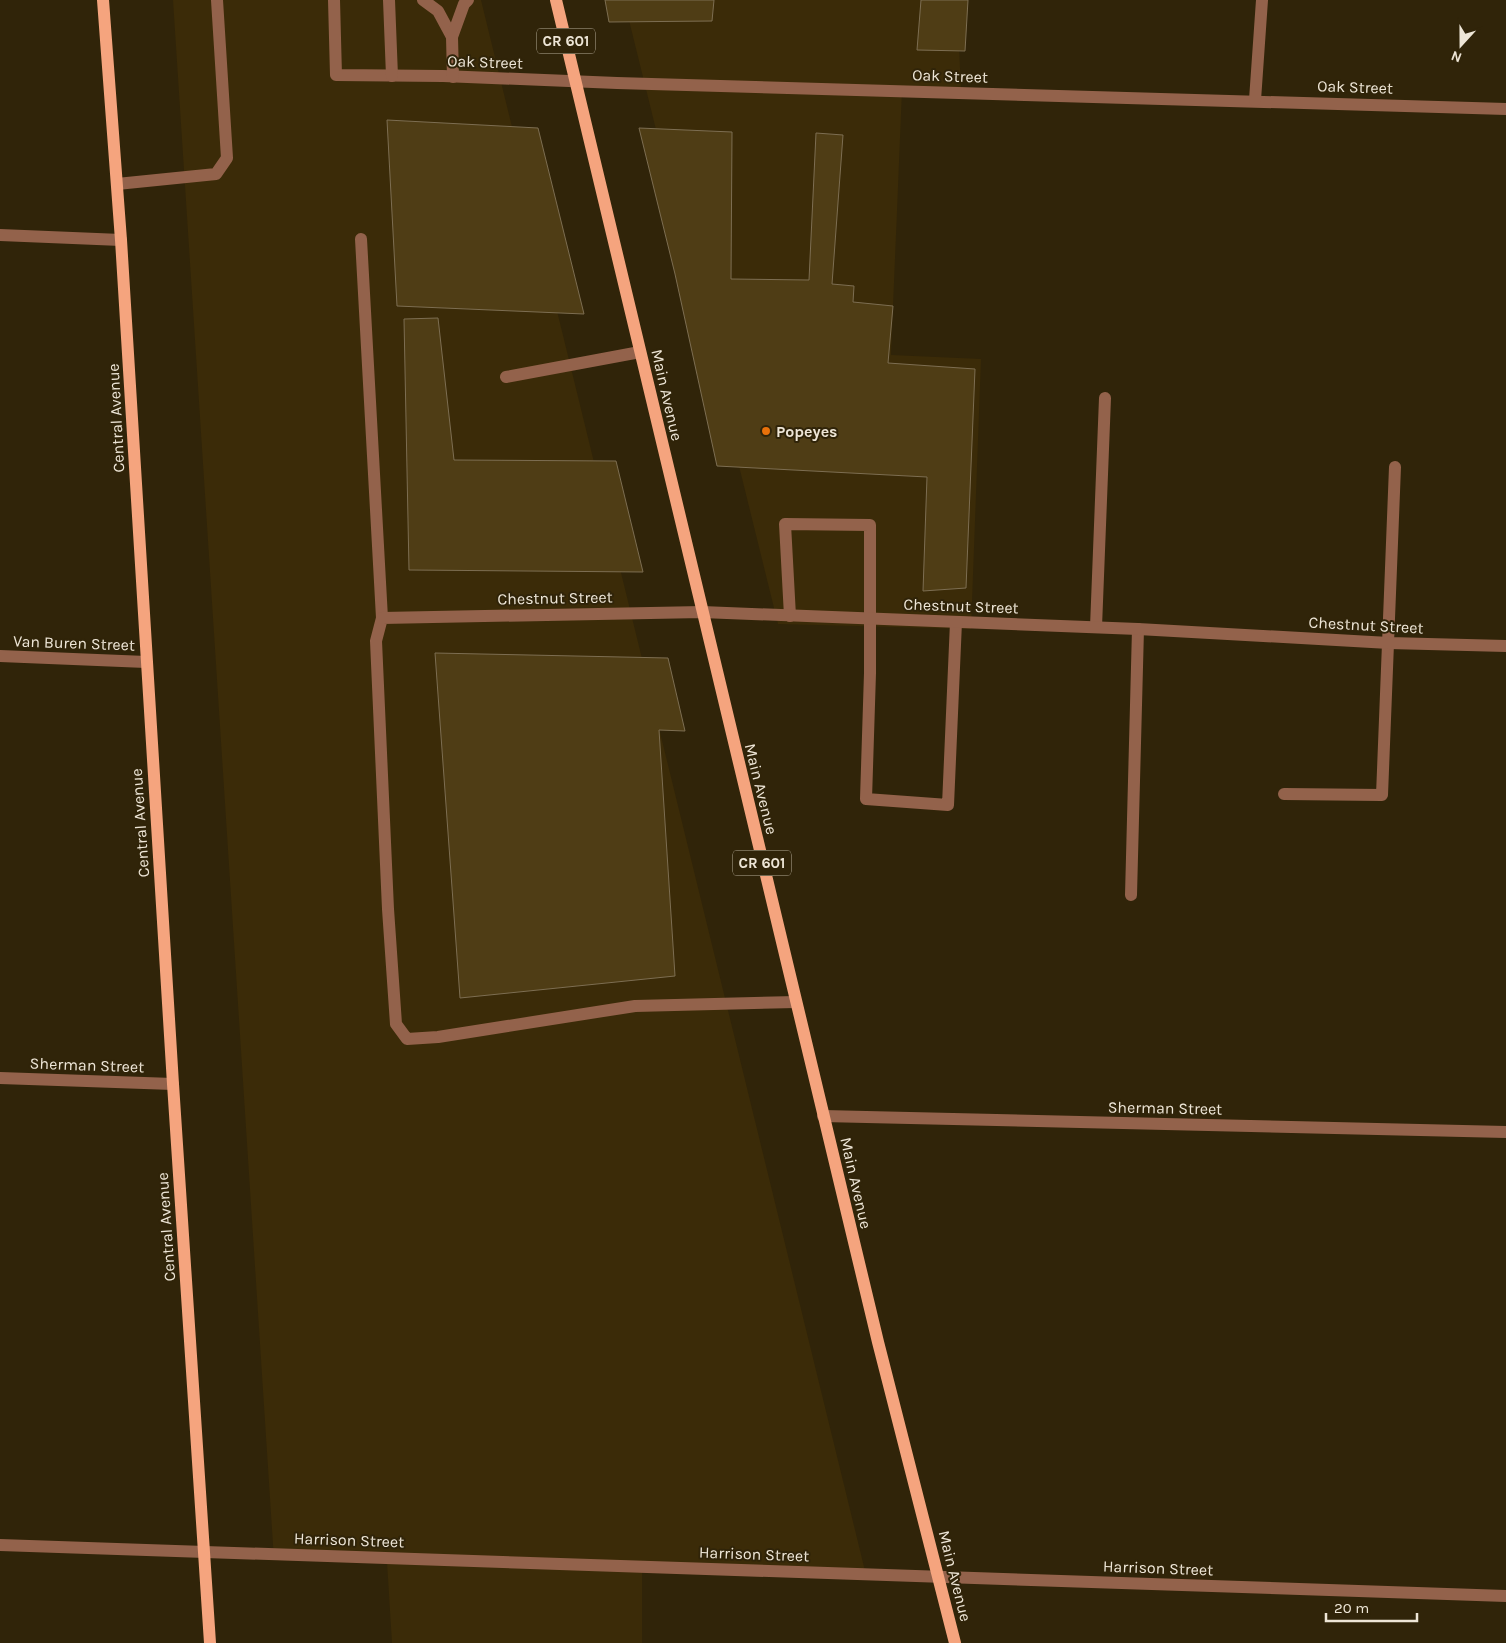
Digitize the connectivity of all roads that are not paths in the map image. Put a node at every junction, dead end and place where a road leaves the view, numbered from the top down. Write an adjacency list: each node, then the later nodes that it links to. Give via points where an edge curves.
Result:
1 (103, 0): 16 (main road, Central Avenue)
2 (217, 0): 16 (street, via 227,158 216,174)
3 (334, 0): 11 (street, Oak Street, via 336,75)
4 (389, 0): 11 (street)
5 (423, 0): 9 (street)
6 (468, 0): 10 (street)
7 (556, 0): 13 (main road, Main Avenue / CR 601)
8 (1262, 0): 14 (street)
9 (436, 6): 10 (street)
10 (452, 37): 12 (street)
11 (392, 76): 12 (street, Oak Street)
12 (453, 77): 13 (street, Oak Street)
13 (576, 81): 14 (street, Oak Street); 20 (main road, Main Avenue / CR 601)
14 (1255, 100): 15 (street, Oak Street)
15 (1506, 108)
16 (117, 184): 19 (main road, Central Avenue)
17 (0, 235): 19 (street)
18 (361, 239): 26 (street)
19 (121, 240): 34 (main road, Central Avenue)
20 (640, 352): 21 (street); 24 (main road, Main Avenue / CR 601)
21 (506, 377)
22 (1105, 398): 29 (street)
23 (1396, 468): 31 (street)
24 (702, 612): 25 (street, Chestnut Street); 26 (street, Chestnut Street); 37 (main road, Main Avenue / CR 601)
25 (790, 616): 27 (street, Chestnut Street); 27 (street, via 785,524 870,524)
26 (382, 618): 37 (street, via 376,641 388,908 396,1024 407,1039 635,1006)
27 (870, 618): 28 (street, Chestnut Street); 28 (street, via 866,799 948,806)
28 (956, 622): 29 (street, Chestnut Street)
29 (1096, 627): 30 (street, Chestnut Street)
30 (1138, 629): 31 (street, Chestnut Street); 36 (street)
31 (1389, 643): 32 (street, Chestnut Street); 35 (street, via 1382,795)
32 (1506, 646)
33 (0, 656): 34 (street, Van Buren Street)
34 (146, 662): 39 (main road, Central Avenue)
35 (1284, 794)
36 (1131, 895)
37 (796, 1002): 40 (main road, Main Avenue / CR 601)
38 (0, 1078): 39 (street, Sherman Street)
39 (173, 1084): 43 (main road, Central Avenue)
40 (823, 1116): 41 (street, Sherman Street); 44 (main road, Main Avenue / CR 601)
41 (1506, 1132)
42 (0, 1544): 43 (street, Harrison Street)
43 (204, 1551): 44 (street, Harrison Street); 46 (main road, Central Avenue)
44 (939, 1577): 45 (street, Harrison Street); 47 (main road, Main Avenue / CR 601)
45 (1506, 1596)
46 (210, 1643)
47 (955, 1643)

